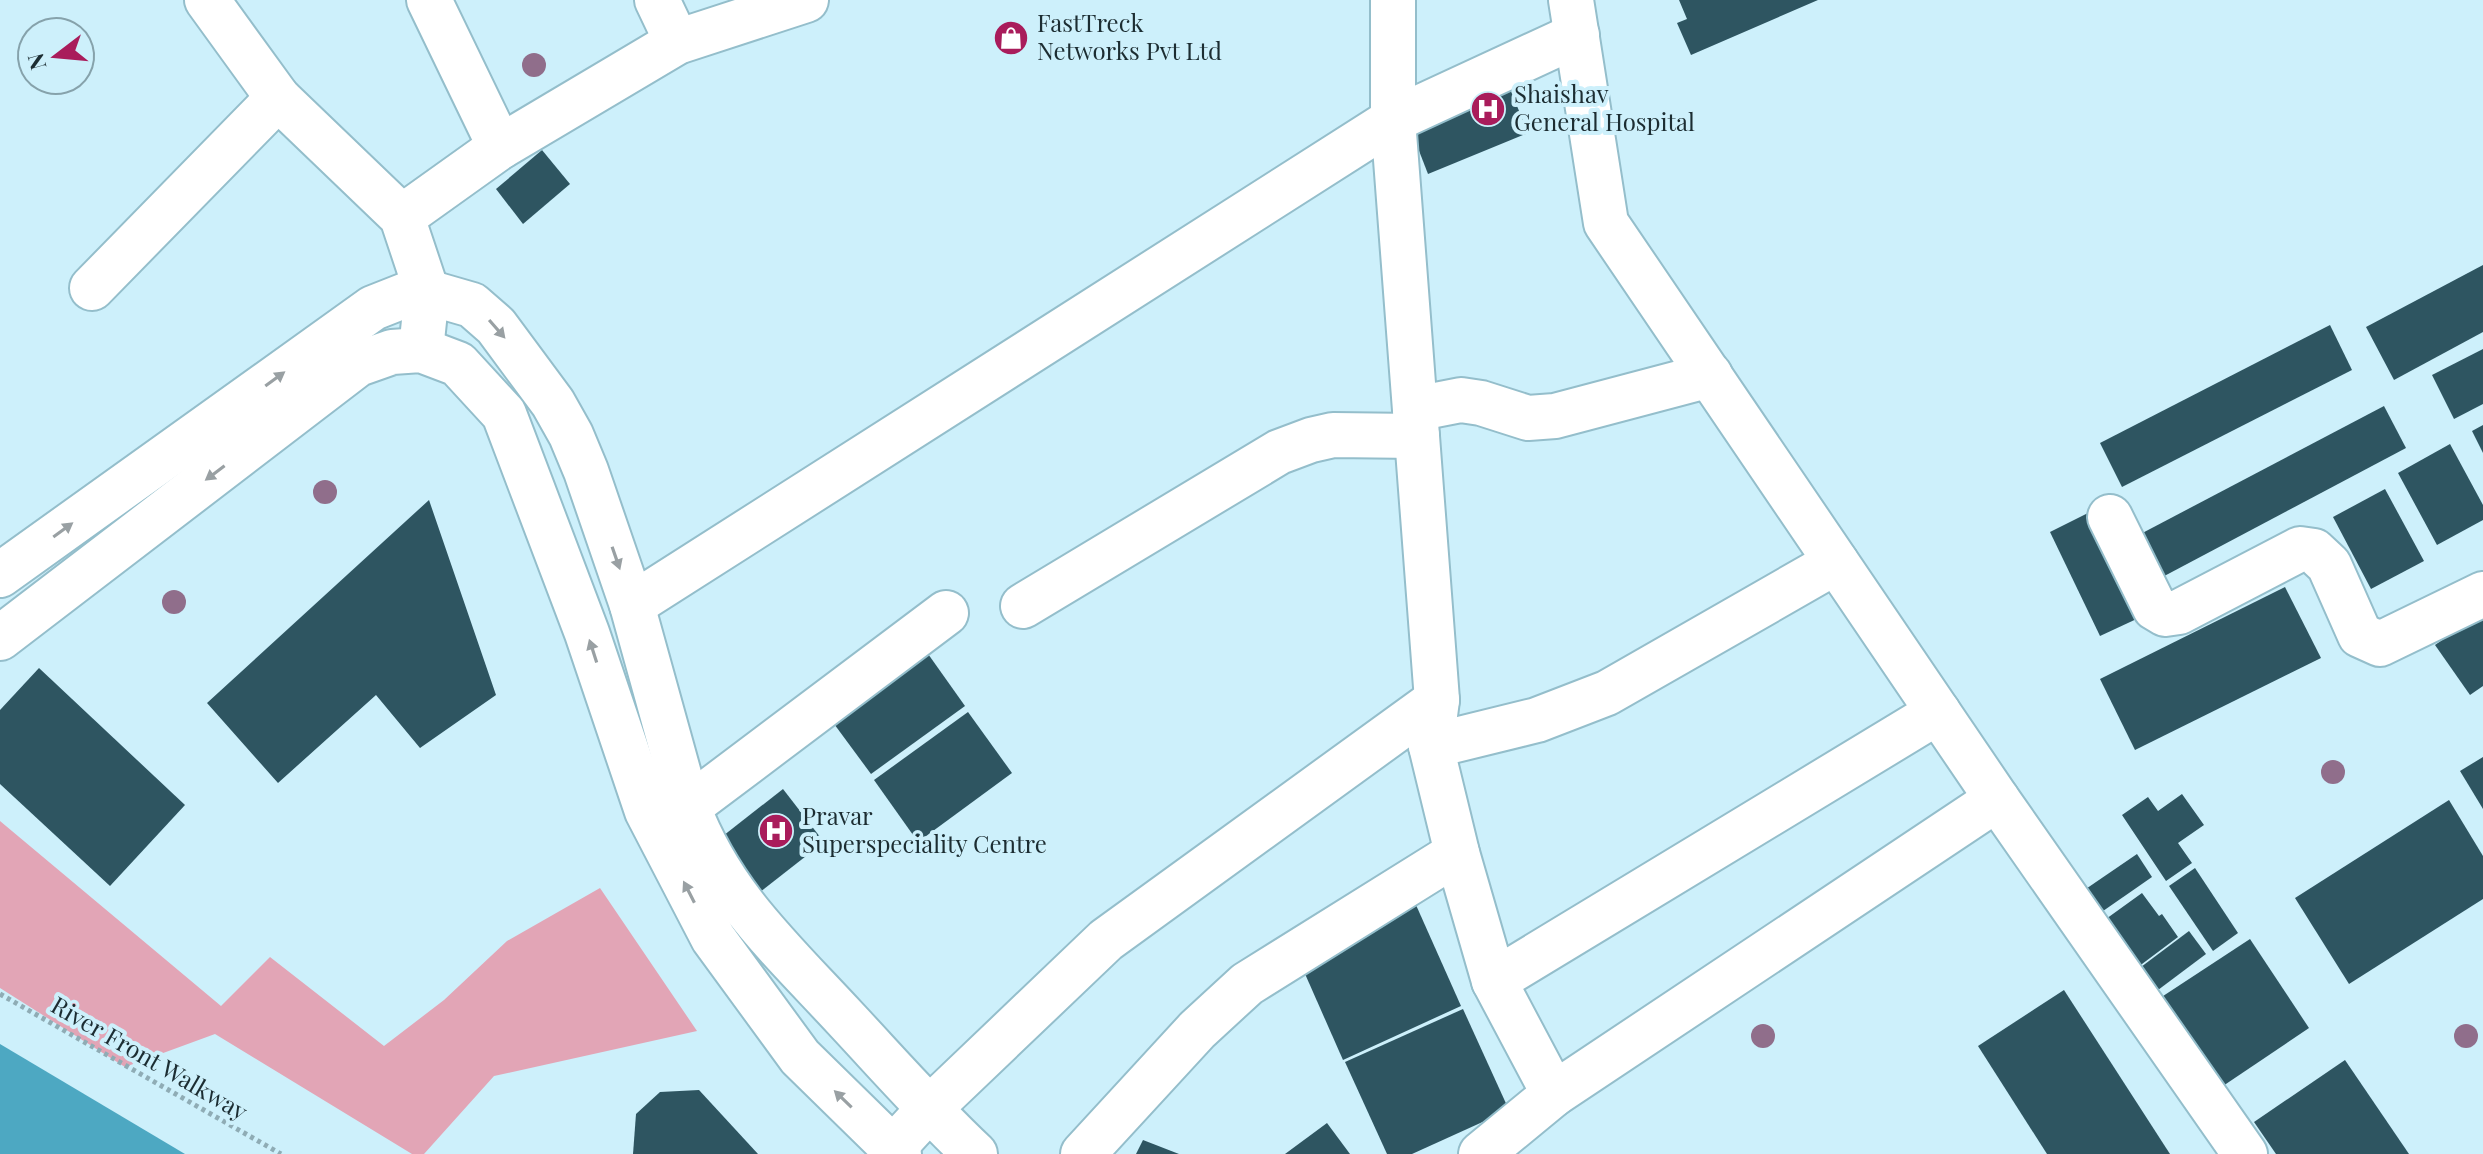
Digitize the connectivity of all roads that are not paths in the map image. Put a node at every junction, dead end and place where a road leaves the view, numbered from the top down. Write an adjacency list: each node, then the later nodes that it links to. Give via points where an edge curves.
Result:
1 (207, 0): 8 (street)
2 (429, 0): 10 (street)
3 (657, 0): 7 (street)
4 (806, 0): 7 (street)
5 (1393, 0): 9 (street)
6 (1574, 18): 9 (street); 15 (street, via 1606,223)
7 (677, 42): 10 (street)
8 (278, 98): 11 (street); 12 (street)
9 (1393, 120): 16 (street); 21 (street)
10 (500, 147): 11 (street)
11 (402, 217): 13 (street)
12 (92, 288)
13 (427, 292): 14 (street); 19 (street, one-way to 13, via 373,308); 21 (street, one-way to 21, via 472,305 496,326 553,403 586,471)
14 (421, 350): 24 (street, one-way to 24, via 392,352 358,364); 34 (street, one-way to 14, via 800,1057 713,938 647,811 504,414 458,364)
15 (1710, 375): 16 (street, via 1555,416 1528,418 1461,400); 18 (street)
16 (1416, 422): 22 (street, via 1333,435 1279,452); 25 (street)
17 (2110, 517): 20 (street, via 2155,608 2165,614 2179,612 2300,549 2314,551 2329,565 2360,635 2380,644)
18 (1836, 562): 26 (street); 27 (street, via 1607,693 1537,720)
19 (0, 575)
20 (2483, 594)
21 (632, 605): 29 (street)
22 (1023, 606)
23 (946, 613): 29 (street)
24 (0, 638)
25 (1437, 700): 27 (street); 33 (street, via 1106,940)
26 (1938, 712): 28 (street); 31 (street)
27 (1431, 746): 30 (street)
28 (1997, 799): 32 (street); 38 (street)
29 (688, 807): 33 (street, via 716,868 744,908)
30 (1457, 853): 31 (street); 36 (street, via 1247,984 1197,1030)
31 (1494, 981): 32 (street)
32 (1554, 1094): 37 (street)
33 (929, 1109): 34 (street); 35 (street)
34 (896, 1151)
35 (975, 1154)
36 (1083, 1154)
37 (1481, 1154)
38 (2245, 1154)

